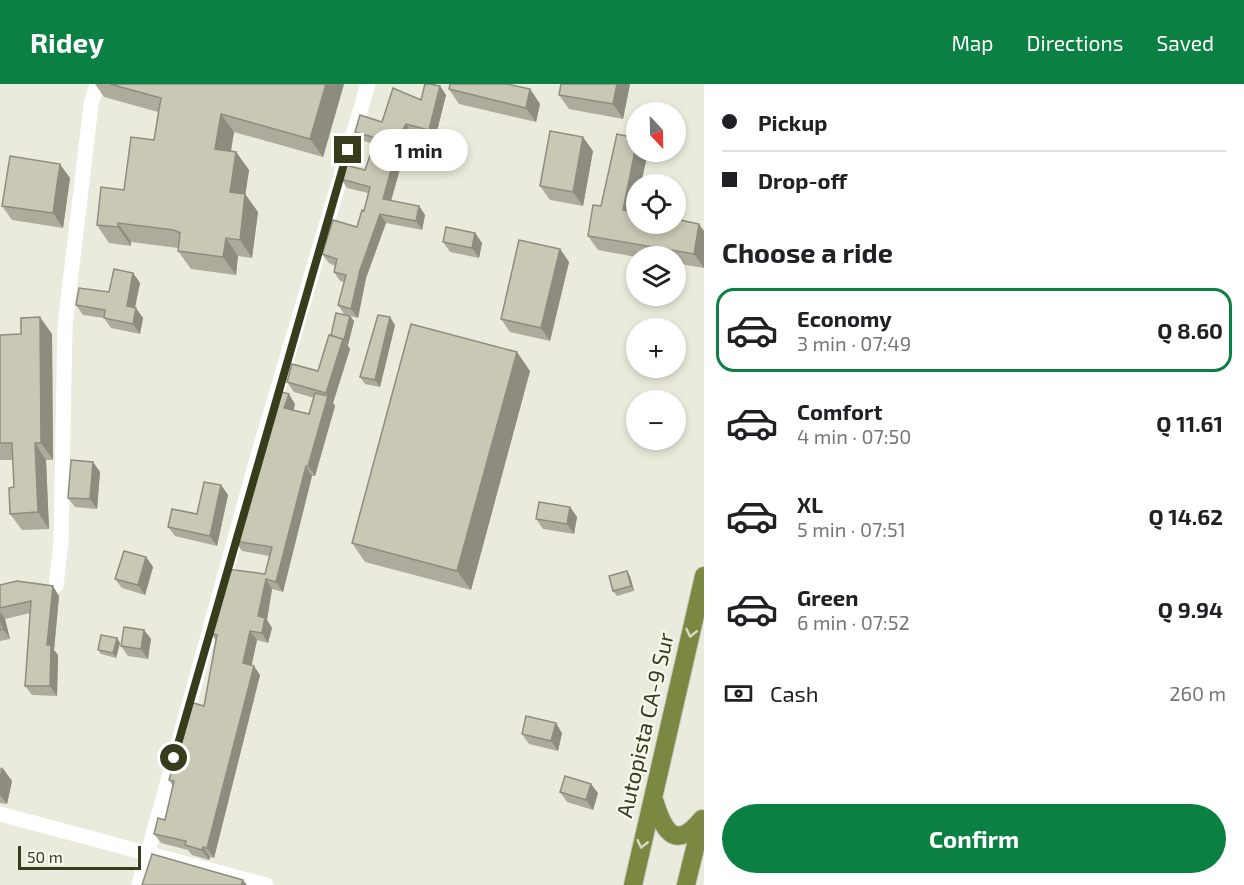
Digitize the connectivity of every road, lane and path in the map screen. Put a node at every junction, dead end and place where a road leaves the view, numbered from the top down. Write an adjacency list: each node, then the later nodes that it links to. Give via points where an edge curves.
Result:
1 (97, 84): 4 (street, via 91,105 65,326 62,520)
2 (368, 84): 9 (street, via 257,459)
3 (704, 576): 5 (highway, Autopista CA-9 Sur, one-way to 5)
4 (56, 586)
5 (652, 795): 7 (highway, via 659,819 670,833 688,833); 12 (highway, Autopista CA-9 Sur, one-way to 12)
6 (0, 814): 9 (street)
7 (703, 815): 8 (highway)
8 (700, 843): 13 (highway)
9 (147, 853): 10 (street); 11 (street)
10 (139, 885)
11 (266, 885)
12 (633, 885)
13 (686, 885)

